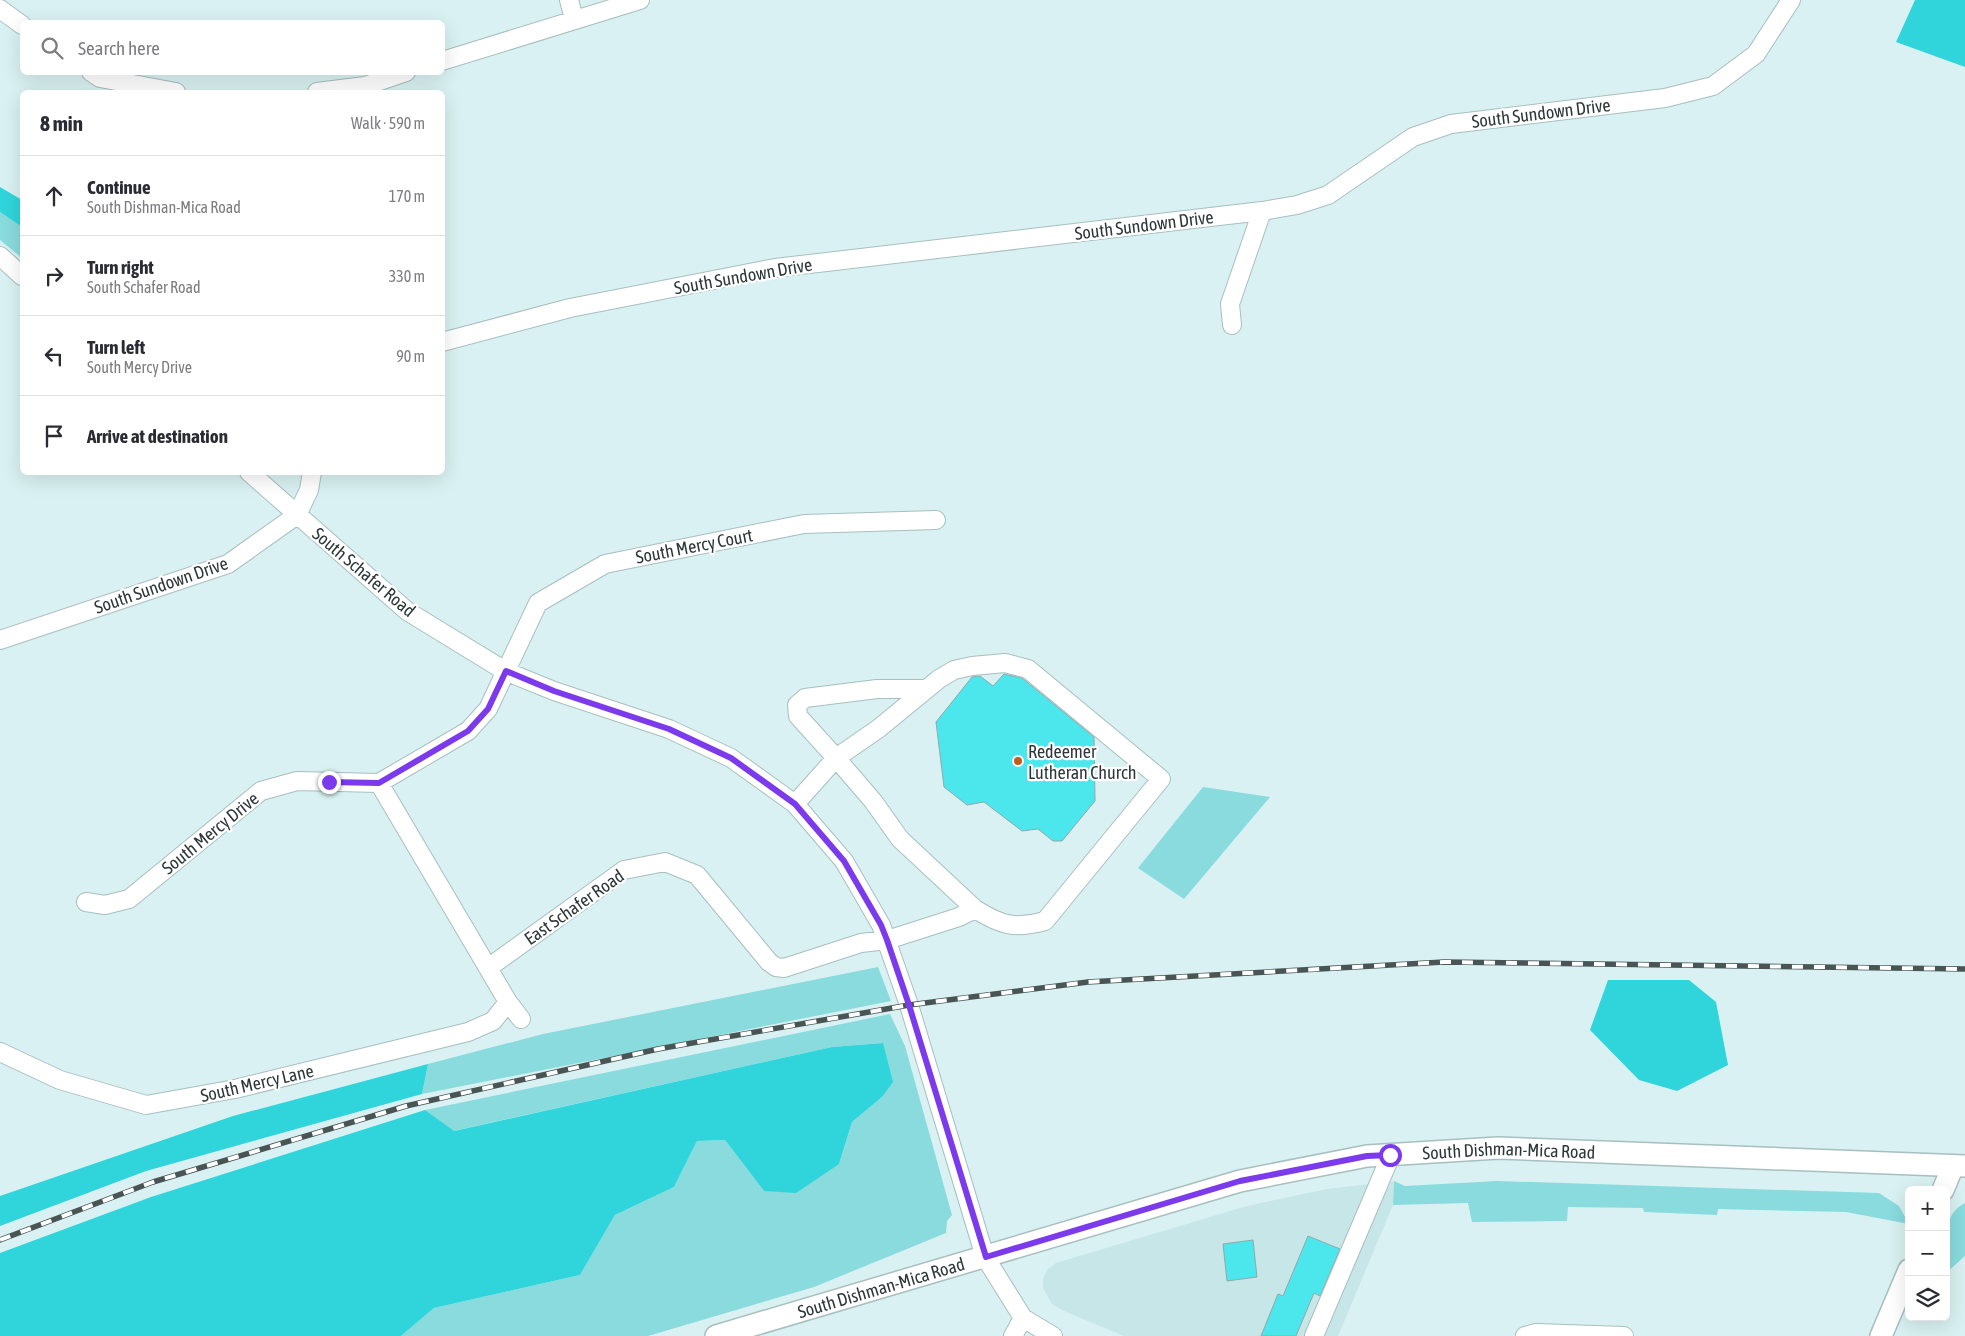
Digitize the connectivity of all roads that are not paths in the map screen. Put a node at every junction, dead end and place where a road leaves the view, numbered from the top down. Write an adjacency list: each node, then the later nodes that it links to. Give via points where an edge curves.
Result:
1 (569, 0): 5 (street)
2 (640, 0): 5 (street)
3 (1791, 0): 12 (street, South Sundown Drive, via 1756,54 1713,86 1665,98 1451,124 1413,137 1328,195)
4 (0, 9): 6 (street)
5 (574, 19): 7 (street)
6 (20, 24)
7 (445, 60)
8 (96, 75): 10 (street)
9 (397, 75): 11 (street, via 365,86)
10 (165, 90)
11 (333, 90)
12 (1262, 211): 15 (street, via 1230,304); 16 (street, South Sundown Drive, via 775,268 570,308)
13 (0, 256): 14 (street)
14 (20, 274)
15 (1232, 325)
16 (445, 341)
17 (252, 475): 19 (street, South Schafer Road)
18 (312, 475): 19 (street, South Sundown Drive, via 309,490)
19 (297, 515): 21 (street, South Sundown Drive, via 228,564); 22 (street, South Schafer Road, via 407,611)
20 (936, 520): 22 (street, South Mercy Court, via 804,524 605,564 538,603)
21 (0, 640)
22 (506, 671): 25 (street, via 488,709 468,731); 26 (street, South Schafer Road, via 554,691 669,729 731,758)
23 (927, 689): 24 (street); 24 (street, via 877,689 805,698 797,705 798,716); 28 (street, via 954,670 972,666 1005,663 1028,669 1161,779 1045,921 1011,926)
24 (836, 758): 26 (street); 28 (street, via 900,839)
25 (379, 783): 27 (street, South Mercy Drive, via 297,780 261,791 128,899 105,905); 30 (street)
26 (795, 804): 29 (street, South Schafer Road, via 844,861)
27 (86, 902)
28 (975, 909): 29 (street)
29 (887, 940): 30 (street, East Schafer Road, via 861,943 797,966 776,967 697,875 665,862 624,870); 37 (street, South Schafer Road)
30 (488, 968): 31 (street)
31 (508, 1002): 32 (street); 33 (street, South Mercy Lane, via 493,1021 468,1032 235,1089 146,1105 60,1080)
32 (521, 1019)
33 (0, 1052)
34 (1390, 1155): 35 (main road, South Dishman-Mica Road, via 1498,1148); 37 (main road, South Dishman-Mica Road, via 1367,1156 1240,1181); 43 (street)
35 (1959, 1166): 36 (main road)
36 (1946, 1186)
37 (986, 1257): 39 (street, South Schafer Road); 40 (main road, South Dishman-Mica Road)
38 (1906, 1276): 46 (main road)
39 (1023, 1318): 41 (street); 42 (street)
40 (716, 1336)
41 (1013, 1336)
42 (1052, 1336)
43 (1314, 1336)
44 (1525, 1336): 45 (street, via 1536,1333)
45 (1624, 1336)
46 (1881, 1336)

